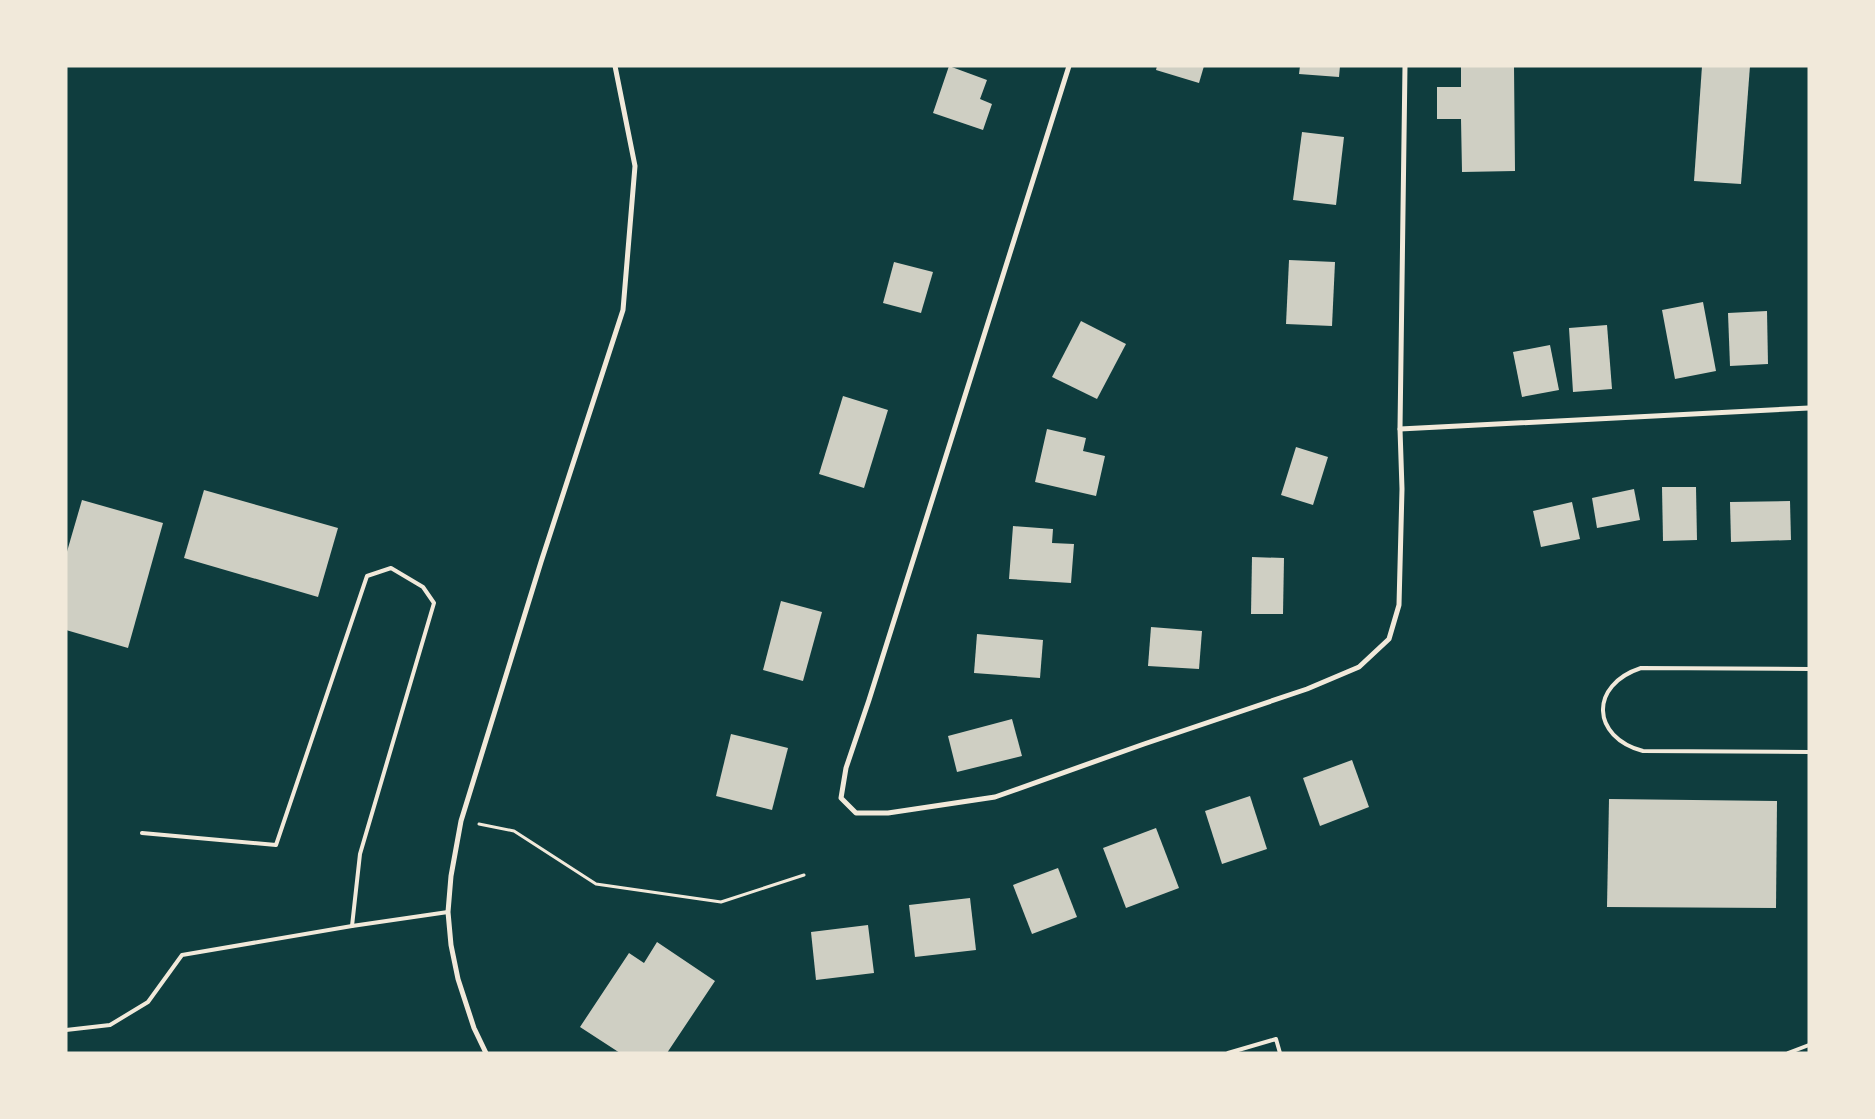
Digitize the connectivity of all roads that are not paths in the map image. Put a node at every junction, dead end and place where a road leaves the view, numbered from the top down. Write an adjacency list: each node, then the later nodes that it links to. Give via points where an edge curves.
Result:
1 (615, 66): 9 (street, via 635,166 623,310 462,820)
2 (1069, 66): 5 (street, via 846,768 841,798 856,813 888,813 995,797 1307,689 1360,667 1389,639 1399,605)
3 (1405, 66): 5 (street)
4 (1809, 408): 5 (street)
5 (1400, 429)
6 (1809, 669): 7 (lane, via 1641,668 1620,678 1608,691 1603,715 1613,735 1622,743 1643,751)
7 (1809, 752)
8 (142, 833): 10 (lane, via 276,845 367,576 391,568 423,587 434,603 360,854)
9 (448, 912): 10 (lane); 14 (street, via 458,979)
10 (352, 926): 11 (lane, via 182,955 148,1002 110,1025)
11 (66, 1030)
12 (1809, 1045): 13 (lane)
13 (1801, 1050): 17 (lane)
14 (486, 1053)
15 (1228, 1053): 16 (lane, via 1276,1039)
16 (1280, 1053)
17 (1788, 1053)

